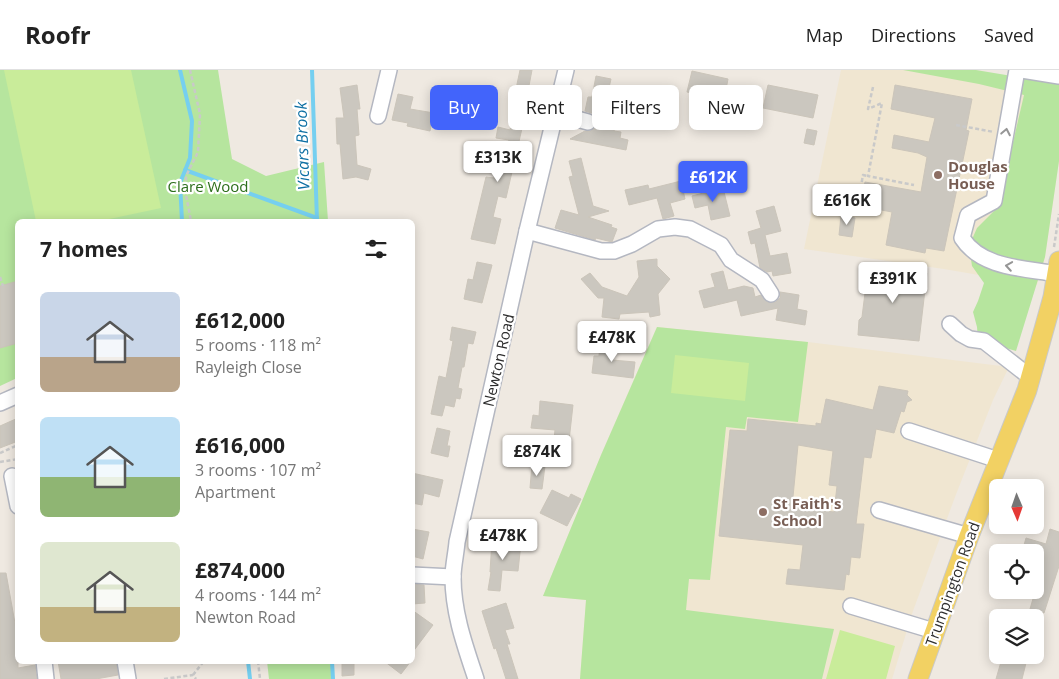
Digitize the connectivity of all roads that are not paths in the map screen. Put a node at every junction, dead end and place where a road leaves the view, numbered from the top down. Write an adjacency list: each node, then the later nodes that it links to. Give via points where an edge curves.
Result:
1 (389, 70): 7 (street)
2 (566, 70): 6 (street, Newton Road)
3 (1018, 70): 12 (street, one-way to 3, via 997,264 977,255 963,240 968,214 994,201)
4 (1022, 70): 5 (street)
5 (1059, 76)
6 (563, 85)
7 (378, 116)
8 (582, 120): 9 (street)
9 (588, 122)
10 (552, 130): 11 (street, Newton Road)
11 (527, 231): 13 (street, via 601,251 614,251 658,229 690,229 721,245 731,260 762,280); 25 (street, Newton Road, via 457,542)
12 (1058, 268): 15 (main road, Trumpington Road)
13 (771, 294)
14 (950, 324): 15 (street, via 970,340 984,341)
15 (1030, 376): 19 (main road, Trumpington Road)
16 (15, 396): 17 (street)
17 (0, 403)
18 (909, 431): 19 (street)
19 (998, 460): 23 (main road, Trumpington Road)
20 (10, 476): 21 (street)
21 (15, 495)
22 (879, 510): 23 (street)
23 (969, 536): 27 (main road, Trumpington Road)
24 (415, 575): 25 (street)
25 (453, 577): 32 (street, Newton Road, via 461,634)
26 (851, 606): 27 (street)
27 (934, 631): 33 (main road, Trumpington Road)
28 (44, 664): 30 (street)
29 (125, 664): 31 (street)
30 (46, 679)
31 (128, 679)
32 (476, 679)
33 (918, 679)

